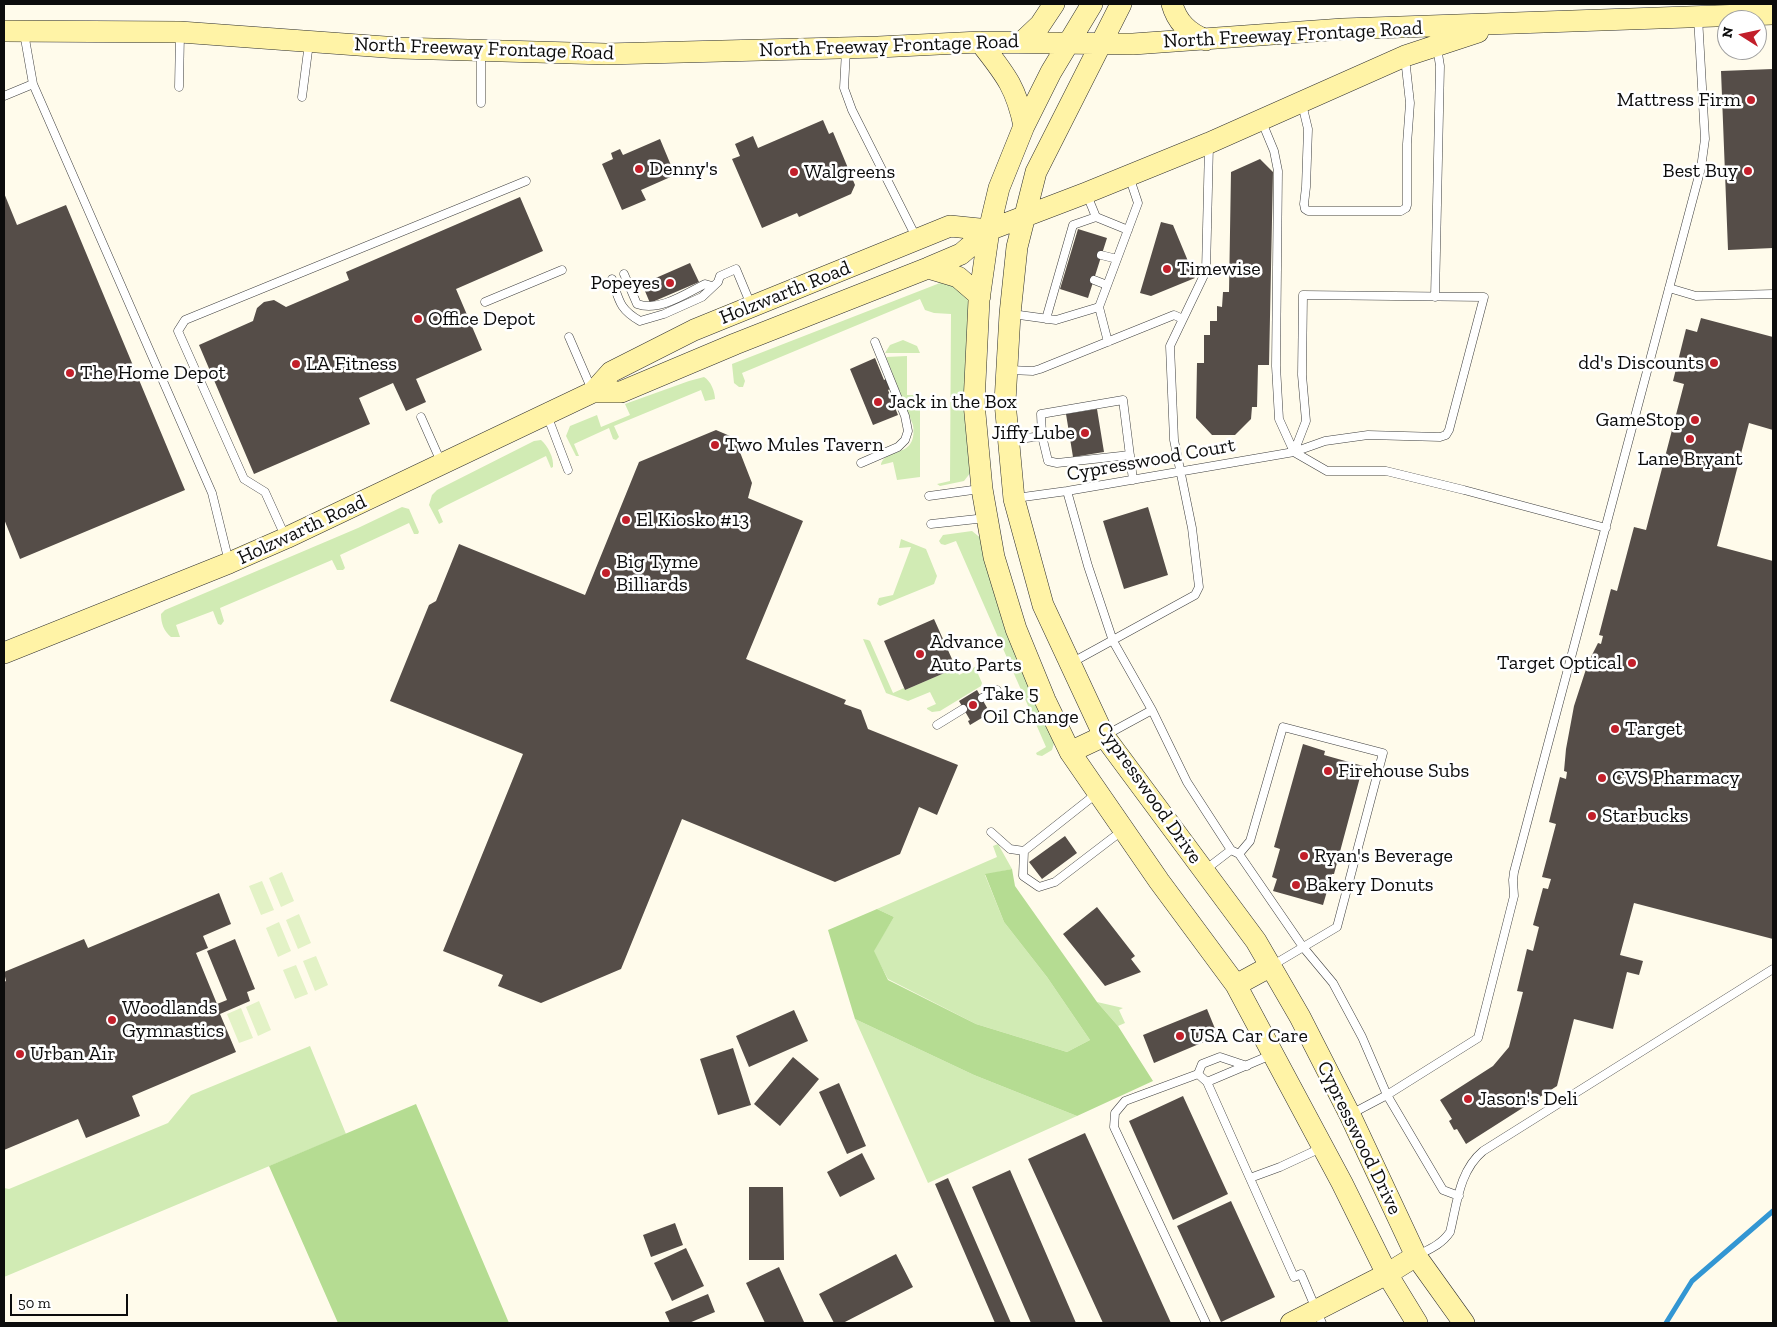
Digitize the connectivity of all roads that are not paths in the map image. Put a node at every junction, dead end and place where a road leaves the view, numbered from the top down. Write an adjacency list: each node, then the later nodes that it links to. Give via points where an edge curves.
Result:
1 (1054, 4): 13 (main road, via 1040,25)
2 (1092, 4): 14 (main road, Cypresswood Drive)
3 (1121, 4): 15 (main road, Cypresswood Drive)
4 (1172, 4): 10 (main road, via 1181,23)
5 (1773, 14): 6 (main road, North Freeway Frontage Road)
6 (1698, 15): 7 (main road, North Freeway Frontage Road); 46 (lane, via 1704,152)
7 (1501, 24): 10 (main road, North Freeway Frontage Road, via 1343,30); 16 (main road, Holzwarth Road)
8 (14, 31): 9 (main road, North Freeway Frontage Road); 20 (lane)
9 (180, 32): 11 (main road, North Freeway Frontage Road); 21 (lane)
10 (1206, 40): 15 (main road, North Freeway Frontage Road)
11 (309, 41): 18 (main road, North Freeway Frontage Road); 23 (lane)
12 (980, 42): 13 (main road, North Freeway Frontage Road); 17 (main road, North Freeway Frontage Road); 27 (main road, via 1010,82)
13 (1022, 42): 14 (main road, North Freeway Frontage Road)
14 (1069, 43): 15 (main road, North Freeway Frontage Road); 27 (main road, Cypresswood Drive)
15 (1099, 45): 33 (main road, Cypresswood Drive, via 1036,172)
16 (1437, 45): 19 (main road, Holzwarth Road); 49 (lane, via 1440,66)
17 (846, 48): 18 (main road, North Freeway Frontage Road, via 606,54); 36 (lane, via 844,88 852,110)
18 (481, 50): 25 (lane)
19 (1405, 56): 24 (main road, Holzwarth Road); 24 (lane, via 1410,104 1407,205 1400,211 1305,209 1308,130)
20 (33, 84): 22 (lane); 80 (lane, via 212,493)
21 (179, 88)
22 (4, 96)
23 (302, 97)
24 (1301, 102): 26 (main road, Holzwarth Road)
25 (481, 103)
26 (1261, 120): 28 (main road, Holzwarth Road); 65 (lane, via 1270,137 1278,171 1276,366 1280,419)
27 (1024, 126): 34 (main road, Cypresswood Drive, via 999,188)
28 (1209, 143): 29 (main road, Holzwarth Road); 55 (lane, via 1206,271)
29 (1129, 176): 31 (main road, Holzwarth Road); 35 (lane, via 1138,203)
30 (526, 181): 79 (lane, via 185,320 178,331 244,479 265,492)
31 (1086, 193): 32 (lane); 33 (main road, Holzwarth Road)
32 (1096, 217): 35 (lane); 54 (lane, via 1073,225 1070,247)
33 (1024, 218): 34 (main road, Holzwarth Road); 53 (main road, Cypresswood Drive, via 1017,246)
34 (989, 230): 36 (main road, Holzwarth Road, via 950,226); 39 (main road, Holzwarth Road, via 961,254); 48 (main road, Cypresswood Drive)
35 (1128, 230): 38 (lane)
36 (917, 240): 52 (main road, Holzwarth Road)
37 (1102, 255): 38 (lane)
38 (1117, 259): 44 (lane)
39 (928, 268): 48 (main road, via 958,277); 60 (main road, Holzwarth Road, via 621,392)
40 (562, 270): 50 (lane)
41 (624, 274): 45 (lane, via 637,304 647,308 659,306 705,284)
42 (612, 279): 45 (lane, via 621,305 640,321 702,297)
43 (1094, 280): 44 (lane)
44 (1107, 285): 51 (lane)
45 (712, 286): 52 (lane, via 720,276 736,269)
46 (1669, 288): 47 (lane, via 1696,296); 78 (lane)
47 (1773, 294)
48 (980, 296): 72 (main road, Cypresswood Drive, via 974,402)
49 (1435, 297): 65 (lane, via 1303,295 1302,374 1306,421); 65 (lane, Cypresswood Court, via 1484,297 1446,435 1368,435 1325,441)
50 (484, 302)
51 (1099, 306): 54 (lane, via 1056,320); 58 (lane)
52 (751, 307): 60 (main road, Holzwarth Road, via 694,330 611,372)
53 (1010, 314): 54 (lane); 59 (main road, Cypresswood Drive)
54 (1046, 319)
55 (1183, 319): 58 (lane, via 1174,315); 70 (lane, via 1170,346 1174,440)
56 (569, 337): 60 (lane)
57 (875, 342): 67 (lane, via 908,431 898,447)
58 (1108, 342): 59 (lane, via 1033,371)
59 (1007, 370): 64 (main road, Cypresswood Drive, via 1005,402)
60 (593, 392): 61 (main road, Holzwarth Road)
61 (546, 414): 68 (main road, Holzwarth Road); 69 (lane)
62 (421, 417): 68 (lane)
63 (1042, 436): 64 (lane); 66 (lane, via 1048,461 1057,463); 66 (lane, via 1041,414 1123,400)
64 (1009, 440): 75 (main road, Cypresswood Drive)
65 (1294, 452): 70 (lane, Cypresswood Court); 78 (lane, via 1327,471 1386,471)
66 (1130, 455): 71 (lane)
67 (861, 463)
68 (442, 464): 79 (main road, Holzwarth Road)
69 (568, 470)
70 (1179, 471): 71 (lane, Cypresswood Court); 81 (lane, via 1192,528 1199,587 1195,595)
71 (1133, 480): 73 (lane, Cypresswood Court)
72 (982, 489): 74 (lane); 76 (main road, Cypresswood Drive)
73 (1067, 491): 75 (lane, Cypresswood Court); 81 (lane)
74 (929, 496)
75 (1014, 498): 83 (main road, Cypresswood Drive, via 1043,605)
76 (987, 518): 77 (lane); 90 (main road, Cypresswood Drive, via 994,557 1016,630)
77 (931, 524)
78 (1606, 528): 106 (lane, via 1514,872 1514,896 1478,1038)
79 (286, 538): 80 (main road, Holzwarth Road)
80 (229, 563): 82 (main road, Holzwarth Road)
81 (1113, 642): 83 (lane); 87 (lane)
82 (5, 649)
83 (1070, 664): 89 (main road, Cypresswood Drive)
84 (997, 690): 85 (lane)
85 (982, 698)
86 (963, 709): 88 (lane)
87 (1152, 710): 89 (lane); 94 (lane, via 1187,782)
88 (937, 724)
89 (1104, 736): 90 (main road); 97 (main road, Cypresswood Drive)
90 (1070, 752): 91 (main road, Cypresswood Drive)
91 (1098, 793): 92 (main road, Cypresswood Drive); 95 (lane)
92 (1123, 830): 95 (lane, via 1055,882 1039,888 1023,876); 101 (main road, Cypresswood Drive)
93 (991, 832): 95 (lane, via 1010,850)
94 (1231, 850): 96 (lane); 97 (lane)
95 (1024, 851)
96 (1239, 854): 98 (lane); 98 (lane, via 1250,841 1283,727 1383,753 1338,927)
97 (1204, 871): 99 (main road, Cypresswood Drive)
98 (1303, 947): 99 (lane); 106 (lane, via 1333,982)
99 (1271, 966): 101 (main road); 107 (main road, Cypresswood Drive)
100 (1773, 969): 110 (lane, via 1482,1151 1468,1167)
101 (1236, 985): 102 (main road, Cypresswood Drive)
102 (1274, 1054): 103 (lane); 108 (main road, Cypresswood Drive)
103 (1247, 1066): 104 (lane, via 1220,1057 1202,1064); 105 (lane)
104 (1198, 1074): 105 (lane); 114 (lane, via 1125,1101 1115,1113 1114,1128)
105 (1207, 1082): 109 (lane)
106 (1388, 1095): 107 (lane); 110 (lane, via 1443,1190)
107 (1350, 1114): 111 (main road, Cypresswood Drive)
108 (1323, 1147): 109 (lane); 112 (main road, Cypresswood Drive)
109 (1250, 1178): 113 (lane, via 1294,1277 1301,1274)
110 (1459, 1196): 111 (lane, via 1446,1239)
111 (1416, 1256): 112 (main road); 117 (main road, Cypresswood Drive)
112 (1387, 1274): 113 (main road); 116 (main road, Cypresswood Drive)
113 (1319, 1317): 115 (main road)
114 (1206, 1323)
115 (1291, 1323)
116 (1417, 1323)
117 (1464, 1323)

